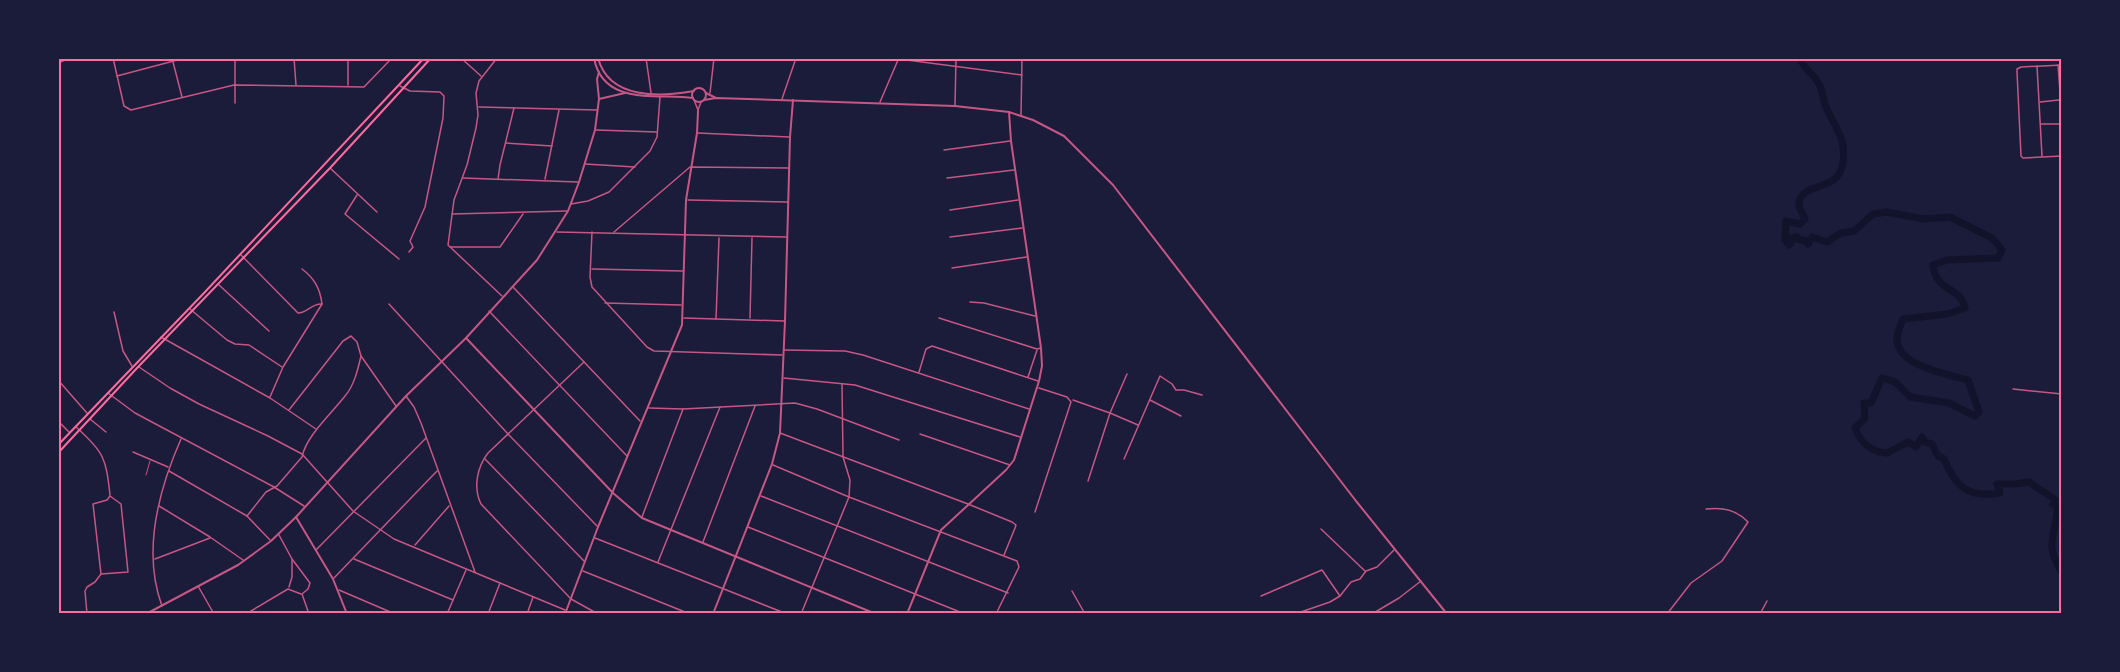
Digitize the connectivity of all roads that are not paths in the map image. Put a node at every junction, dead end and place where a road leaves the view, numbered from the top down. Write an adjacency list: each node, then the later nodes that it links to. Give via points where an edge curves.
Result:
1 (113, 58): 27 (street)
2 (185, 58): 20 (street)
3 (235, 58): 29 (street)
4 (294, 58): 30 (street)
5 (348, 58): 31 (street)
6 (392, 58): 31 (street, via 364,87)
7 (424, 58): 32 (main road)
8 (430, 58): 32 (main road)
9 (461, 58): 28 (street)
10 (497, 58): 28 (street)
11 (596, 58): 25 (street); 35 (street, via 617,86 631,92)
12 (646, 58): 35 (street)
13 (714, 58): 37 (street)
14 (796, 58): 43 (street)
15 (871, 58): 19 (street)
16 (956, 58): 24 (street)
17 (1022, 58): 26 (street)
18 (66, 59): 21 (street)
19 (899, 59): 24 (street); 49 (street)
20 (172, 60): 27 (street); 38 (street)
21 (58, 63)
22 (2060, 65): 23 (street); 45 (street)
23 (2037, 66): 47 (street); 70 (street, via 2017,69 2020,151 2023,158)
24 (956, 67): 26 (street); 50 (street)
25 (599, 72): 34 (street); 41 (street)
26 (1022, 75): 57 (street)
27 (117, 76): 38 (street, via 126,109)
28 (481, 77): 51 (street, via 476,93)
29 (234, 85): 30 (street); 38 (street); 48 (street)
30 (296, 85): 31 (street)
31 (348, 86)
32 (401, 87): 74 (main road); 102 (street, via 440,92 444,96 430,185); 103 (main road)
33 (694, 91): 35 (street); 36 (street, via 702,89); 42 (street)
34 (626, 93): 39 (street); 41 (street)
35 (651, 93)
36 (706, 93): 37 (street); 46 (street)
37 (710, 95): 40 (street)
38 (182, 97)
39 (660, 97): 42 (street); 62 (street)
40 (716, 98): 43 (street); 46 (street)
41 (599, 99): 54 (street)
42 (694, 99): 46 (street); 55 (street)
43 (782, 100): 44 (street)
44 (793, 100): 49 (street); 64 (street)
45 (2060, 100): 47 (street); 58 (street)
46 (703, 101): 55 (street)
47 (2039, 102): 59 (street)
48 (235, 103)
49 (879, 103): 50 (street)
50 (955, 106): 56 (street)
51 (478, 107): 52 (street); 77 (street)
52 (514, 108): 53 (street); 66 (street)
53 (559, 109): 54 (street); 67 (street)
54 (598, 110): 61 (street)
55 (698, 111): 63 (street)
56 (1009, 112): 57 (street); 65 (street)
57 (1021, 116): 234 (street, via 1064,136 1113,185)
58 (2061, 117)
59 (2041, 124): 60 (street); 70 (street)
60 (2061, 124)
61 (595, 130): 62 (street); 71 (street)
62 (658, 132): 72 (street, via 655,144)
63 (697, 133): 64 (street); 73 (street)
64 (790, 137): 75 (street)
65 (1011, 141): 68 (street); 76 (street)
66 (506, 143): 67 (street); 79 (street)
67 (552, 146): 80 (street)
68 (944, 150)
69 (2061, 156): 70 (street)
70 (2042, 157)
71 (585, 164): 72 (street); 81 (street)
72 (635, 167): 86 (street, via 609,192)
73 (690, 167): 75 (street); 83 (street); 95 (street)
74 (330, 168): 82 (street); 103 (main road)
75 (790, 168): 85 (street)
76 (1015, 170): 78 (street); 84 (street)
77 (461, 178): 79 (street); 91 (street)
78 (947, 178)
79 (498, 180): 80 (street)
80 (544, 180): 81 (street)
81 (579, 182): 86 (street)
82 (357, 195): 89 (street); 105 (street, via 345,214)
83 (686, 200): 85 (street); 96 (street)
84 (1019, 200): 87 (street); 92 (street)
85 (789, 202): 99 (street)
86 (571, 204): 88 (street)
87 (950, 210)
88 (568, 211): 90 (street); 93 (street)
89 (377, 212)
90 (524, 213): 91 (street); 101 (street, via 500,247)
91 (452, 214): 101 (street)
92 (1023, 228): 100 (street); 104 (street)
93 (557, 232): 94 (street); 111 (street)
94 (592, 232): 95 (street); 108 (street)
95 (614, 232): 96 (street)
96 (684, 236): 97 (street); 109 (street)
97 (719, 237): 98 (street); 124 (street)
98 (752, 237): 99 (street); 125 (street)
99 (788, 237): 126 (street)
100 (950, 237)
101 (449, 246): 112 (street)
102 (409, 252)
103 (242, 256): 110 (main road); 115 (street, via 298,313); 118 (main road)
104 (1028, 256): 106 (street); 121 (street)
105 (399, 259)
106 (952, 268)
107 (302, 269): 115 (street, via 315,281)
108 (591, 269): 109 (street); 114 (street, via 591,284)
109 (684, 271): 117 (street)
110 (218, 284): 118 (main road); 127 (street)
111 (512, 286): 112 (street); 137 (street)
112 (502, 297): 119 (street)
113 (970, 302): 121 (street)
114 (605, 303): 117 (street); 133 (street, via 647,347)
115 (322, 304): 140 (street)
116 (389, 304): 136 (street)
117 (682, 305): 122 (street)
118 (190, 310): 128 (main road); 140 (street, via 227,340 249,345)
119 (489, 311): 129 (street); 149 (street)
120 (114, 312): 138 (street, via 124,355)
121 (1036, 316): 130 (street)
122 (682, 318): 124 (street); 133 (street)
123 (939, 318): 131 (street)
124 (716, 319): 125 (street)
125 (750, 319): 126 (street)
126 (785, 321): 132 (street)
127 (269, 331)
128 (163, 338): 138 (main road); 139 (main road); 158 (street)
129 (466, 338): 136 (street); 166 (street)
130 (1041, 348): 131 (street); 146 (street)
131 (1037, 349): 144 (street)
132 (783, 350): 134 (street); 141 (street, via 853,352)
133 (670, 353): 134 (street); 165 (street)
134 (783, 355): 143 (street)
135 (361, 356): 162 (street); 169 (street, via 357,342 351,336 346,338); 180 (street, via 346,395)
136 (440, 361): 157 (street); 184 (street)
137 (584, 362): 149 (street); 176 (street)
138 (132, 366): 153 (main road)
139 (138, 366): 156 (main road); 193 (street, via 199,404)
140 (283, 367): 158 (street)
141 (919, 373): 144 (street, via 928,347); 168 (street)
142 (1128, 374): 170 (street)
143 (782, 377): 147 (street); 161 (street)
144 (1028, 377): 146 (street)
145 (58, 380): 148 (street)
146 (1039, 381): 151 (street)
147 (842, 383): 174 (street); 187 (street)
148 (62, 385): 150 (street); 171 (street)
149 (560, 386): 166 (street); 194 (street)
150 (58, 387)
151 (1036, 388): 159 (street); 168 (street)
152 (2013, 389): 154 (street)
153 (107, 393): 156 (street); 171 (main road)
154 (2061, 394)
155 (1202, 395): 160 (street, via 1176,390 1160,376)
156 (111, 396): 173 (main road); 188 (street)
157 (406, 396): 162 (street); 186 (street)
158 (270, 398): 169 (street)
159 (1071, 400): 170 (street); 217 (street)
160 (1150, 400): 172 (street); 178 (street)
161 (780, 403): 163 (street); 174 (street, via 804,405); 183 (street)
162 (396, 406): 205 (street)
163 (755, 406): 164 (street); 232 (street)
164 (720, 407): 167 (street); 227 (street)
165 (648, 408): 167 (street); 176 (street)
166 (534, 409): 184 (street); 207 (street)
167 (683, 409): 220 (street)
168 (1030, 409): 187 (street)
169 (289, 410): 180 (street)
170 (1110, 413): 178 (street); 204 (street)
171 (87, 414): 177 (main road)
172 (1181, 416)
173 (90, 419): 179 (main road); 181 (street)
174 (843, 420): 189 (street); 195 (street)
175 (58, 421): 182 (street)
176 (641, 421): 194 (street)
177 (75, 426): 179 (street); 182 (main road)
178 (1139, 426): 198 (street)
179 (80, 430): 192 (main road); 209 (street, via 100,450 108,471)
180 (317, 430): 193 (street)
181 (106, 432)
182 (69, 433): 190 (main road)
183 (780, 433): 195 (street); 199 (street)
184 (508, 434): 196 (street); 222 (street)
185 (920, 434): 200 (street)
186 (427, 437): 202 (street); 216 (street)
187 (1021, 437): 200 (street)
188 (182, 438): 201 (street); 206 (street)
189 (899, 440)
190 (58, 445)
191 (134, 452): 197 (street)
192 (58, 453)
193 (303, 454): 205 (street); 206 (street)
194 (628, 457): 207 (street)
195 (843, 457): 210 (street, via 850,480); 211 (street)
196 (484, 458): 243 (street); 266 (street, via 477,487 481,504)
197 (150, 459): 201 (street); 203 (lane)
198 (1124, 459)
199 (772, 464): 208 (street); 210 (street)
200 (1011, 466): 211 (street)
201 (168, 469): 212 (street); 218 (street)
202 (438, 471): 214 (street); 225 (street)
203 (146, 475)
204 (1088, 480)
205 (327, 482): 213 (street); 216 (street)
206 (274, 487): 213 (street); 218 (street)
207 (613, 493): 220 (street); 222 (street)
208 (760, 495): 221 (street); 223 (street)
209 (110, 496): 250 (street, via 93,504); 250 (street, via 121,504 128,572)
210 (849, 497): 221 (street); 226 (street)
211 (968, 504): 226 (street); 238 (street, via 1016,525)
212 (158, 506): 229 (street); 240 (street)
213 (304, 506): 219 (street)
214 (450, 506): 233 (street); 249 (street)
215 (1706, 509): 294 (street, via 1728,509 1748,523 1722,561 1691,583)
216 (353, 511): 225 (street); 235 (street)
217 (1035, 512)
218 (247, 516): 231 (street)
219 (296, 518): 228 (street); 235 (street)
220 (642, 518): 227 (street)
221 (838, 526): 237 (street); 244 (street)
222 (598, 527): 230 (street)
223 (748, 527): 236 (street); 237 (street)
224 (1321, 529): 248 (street)
225 (381, 530): 233 (street); 239 (street)
226 (941, 530): 238 (street); 244 (street)
227 (672, 531): 232 (street); 245 (street)
228 (278, 534): 231 (street); 241 (street)
229 (210, 537): 240 (street); 242 (street)
230 (594, 537): 243 (street); 245 (street)
231 (271, 541): 242 (street)
232 (703, 543): 236 (street)
233 (413, 547): 246 (street)
234 (1395, 549): 248 (street, via 1377,567); 252 (street)
235 (315, 551): 251 (street)
236 (735, 556): 255 (street); 256 (street)
237 (825, 556): 255 (street); 260 (street)
238 (1003, 556): 261 (street, via 1019,563)
239 (353, 558): 251 (street); 267 (street)
240 (154, 559): 269 (street, via 154,583)
241 (292, 559): 257 (street); 262 (street, via 310,583)
242 (244, 561): 254 (street)
243 (585, 561): 247 (street)
244 (927, 561): 260 (street); 261 (street)
245 (658, 562): 256 (street)
246 (466, 569): 249 (street); 267 (street)
247 (582, 571): 266 (street); 282 (street)
248 (1366, 571): 264 (street)
249 (475, 573): 253 (street)
250 (101, 574): 271 (street, via 85,591)
251 (333, 579): 258 (street)
252 (1421, 581): 292 (street); 293 (street)
253 (500, 583): 265 (street); 279 (street)
254 (197, 586): 269 (street); 273 (street)
255 (812, 587): 285 (street); 286 (street)
256 (722, 588): 283 (street); 284 (street)
257 (288, 589): 262 (street); 274 (street)
258 (339, 590): 276 (street); 277 (street)
259 (1072, 591): 290 (street)
260 (915, 593): 287 (street); 288 (street)
261 (1008, 593): 289 (street)
262 (302, 594): 275 (street)
263 (1261, 596): 264 (street, via 1322,570)
264 (1340, 596): 291 (street)
265 (533, 597): 270 (street); 280 (street)
266 (571, 599): 270 (street); 281 (street)
267 (453, 600): 278 (street)
268 (1767, 601): 295 (street)
269 (162, 606): 272 (street)
270 (566, 612)
271 (87, 614)
272 (146, 614)
273 (214, 614)
274 (246, 614)
275 (309, 614)
276 (347, 614)
277 (395, 614)
278 (447, 614)
279 (489, 614)
280 (527, 614)
281 (598, 614)
282 (690, 614)
283 (713, 614)
284 (787, 614)
285 (801, 614)
286 (876, 614)
287 (907, 614)
288 (965, 614)
289 (996, 614)
290 (1085, 614)
291 (1295, 614)
292 (1372, 614)
293 (1448, 614)
294 (1667, 614)
295 (1760, 614)

